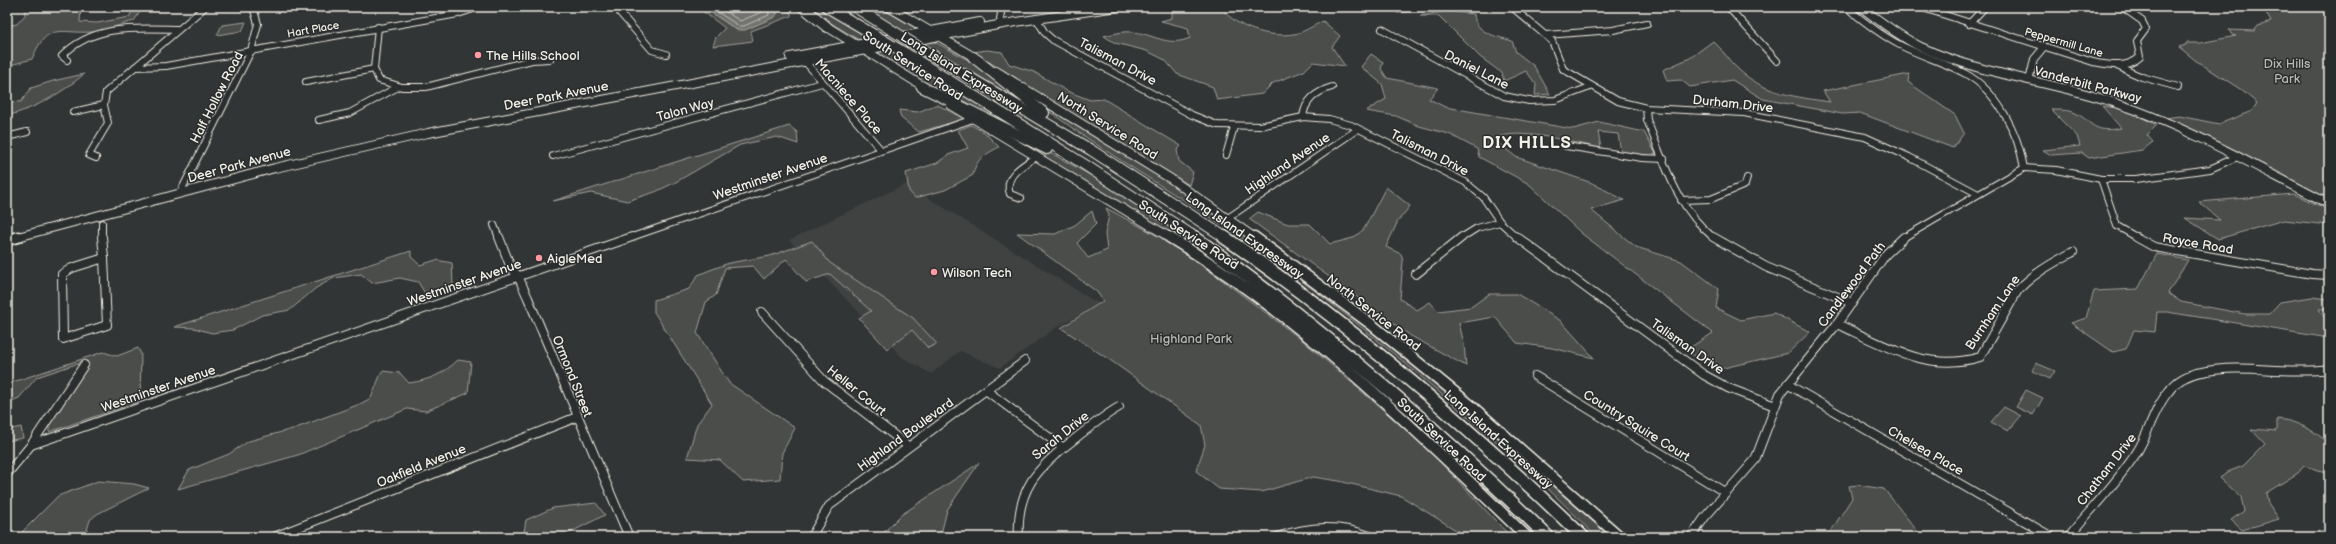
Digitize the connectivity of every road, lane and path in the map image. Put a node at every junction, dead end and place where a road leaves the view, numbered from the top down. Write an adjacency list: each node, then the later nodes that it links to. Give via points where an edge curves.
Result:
1 (205, 7): 27 (street)
2 (253, 7): 37 (street, Half Hollow Road, via 258,24)
3 (475, 7): 25 (street, Hart Place)
4 (479, 7): 25 (street, Hart Place, via 458,14)
5 (618, 7): 38 (street, via 620,13 652,50)
6 (796, 7): 26 (main road, South Service Road)
7 (803, 7): 26 (highway)
8 (827, 7): 80 (highway, Long Island Expressway, bridge)
9 (854, 7): 65 (highway, Long Island Expressway, bridge)
10 (889, 7): 29 (main road, North Service Road)
11 (1002, 7): 22 (street)
12 (1085, 7): 22 (main road, Deer Park Avenue)
13 (1117, 7): 21 (main road, Deer Park Avenue)
14 (1512, 7): 30 (street, Durham Drive)
15 (1728, 7): 43 (street)
16 (1846, 7): 33 (street)
17 (1861, 7): 32 (main road, Vanderbilt Parkway)
18 (1920, 7): 24 (street, Peppermill Lane)
19 (1985, 7): 24 (street)
20 (2122, 7): 44 (street, Peppermill Lane, via 2142,21 2146,29 2137,41 2140,57)
21 (1036, 18): 31 (main road, Deer Park Avenue); 61 (street, Talisman Drive, via 1045,33 1053,40 1192,115 1216,125)
22 (1000, 19): 29 (main road, Deer Park Avenue)
23 (1647, 23): 30 (street, via 1613,30)
24 (1969, 24): 35 (street, Peppermill Lane)
25 (378, 27): 37 (street, Hart Place); 46 (street)
26 (827, 27): 34 (main road, South Service Road)
27 (178, 29): 42 (street, via 130,28 105,32 67,48 62,56); 45 (street)
28 (1382, 30): 52 (street, Daniel Lane, via 1490,91 1504,96 1529,101 1555,100)
29 (931, 31): 31 (main road, North Service Road); 34 (main road, Deer Park Avenue)
30 (1546, 35): 52 (street, Durham Drive, via 1556,47 1563,69)
31 (940, 36): 36 (main road, Deer Park Avenue); 39 (main road, North Service Road)
32 (1904, 37): 33 (street); 47 (main road, Vanderbilt Parkway, via 1962,62)
33 (1897, 43): 74 (street, via 1958,71 1982,86 2012,127)
34 (858, 45): 36 (main road, South Service Road); 40 (main road, Deer Park Avenue)
35 (2044, 47): 44 (street, Peppermill Lane, via 2093,62); 47 (street, via 2034,59)
36 (866, 50): 40 (main road, Deer Park Avenue); 50 (main road, South Service Road)
37 (251, 51): 45 (street, Hart Place, via 242,55); 77 (street, Half Hollow Road)
38 (666, 54)
39 (974, 57): 65 (highway, via 1065,128); 84 (main road, North Service Road, via 1171,178)
40 (802, 58): 49 (street, Macniece Place); 77 (main road, Deer Park Avenue, via 477,121 380,137)
41 (550, 59): 54 (street, via 532,60 426,87 410,90)
42 (67, 60)
43 (1777, 61)
44 (2117, 66): 53 (street, via 2142,77)
45 (135, 68): 55 (street, via 110,87 106,92)
46 (374, 69): 48 (street); 54 (street, via 379,80)
47 (2029, 81): 71 (main road, Vanderbilt Parkway, via 2090,95 2139,111)
48 (306, 82)
49 (822, 83): 67 (street, Macniece Place); 69 (street, Talon Way)
50 (922, 86): 60 (main road, South Service Road); 80 (highway, via 1057,154)
51 (1332, 87): 58 (street, via 1313,96 1303,109)
52 (1590, 87): 56 (street, Durham Drive, via 1618,101)
53 (2178, 87)
54 (396, 88): 59 (street, via 366,108 343,117)
55 (104, 105): 57 (street); 72 (street, via 108,123 89,155)
56 (1646, 108): 73 (street, via 1647,120); 78 (street, Durham Drive, via 1744,113 1859,136 1881,143)
57 (73, 112)
58 (1303, 117): 61 (street, Talisman Drive, via 1260,126); 62 (street, Talisman Drive, via 1328,120)
59 (319, 120)
60 (973, 120): 67 (street, Westminster Avenue); 70 (main road, South Service Road)
61 (1234, 127): 68 (street)
62 (1358, 129): 84 (street, Highland Avenue); 86 (street, Talisman Drive, via 1465,182 1483,197)
63 (27, 132): 64 (street)
64 (7, 137)
65 (1074, 138): 121 (highway, Long Island Expressway, via 1215,230 1361,337 1470,429)
66 (1566, 146): 73 (street)
67 (881, 150): 95 (street, Westminster Avenue)
68 (1226, 154)
69 (553, 156)
70 (1037, 156): 79 (street, via 1015,171 1010,179 1010,194); 119 (main road, South Service Road, via 1217,266 1312,338 1414,428)
71 (2237, 157): 76 (street, via 2196,172 2136,179); 82 (main road, Vanderbilt Parkway)
72 (96, 158)
73 (1664, 159): 81 (street)
74 (2024, 168): 76 (street, via 2056,170); 78 (street, Candlewood Path)
75 (1747, 178): 81 (street, via 1745,185 1710,199)
76 (2101, 179): 94 (street, Royce Road, via 2117,226 2154,247)
77 (181, 190): 83 (main road, Deer Park Avenue); 89 (main road, Deer Park Avenue)
78 (1978, 194): 96 (street, Candlewood Path, via 1907,234 1886,254)
79 (1021, 198)
80 (1138, 199): 120 (highway, Long Island Expressway, via 1238,268 1341,348 1449,441)
81 (1682, 200): 96 (street, via 1691,217 1702,228 1734,251 1772,270)
82 (2329, 204)
83 (117, 210): 85 (main road, Deer Park Avenue); 87 (street)
84 (1228, 218): 122 (main road, North Service Road, via 1371,324 1463,399)
85 (83, 220): 87 (street); 90 (main road, Deer Park Avenue)
86 (1500, 222): 93 (street, via 1467,233); 105 (street, Talisman Drive, via 1520,240 1704,375 1728,388)
87 (102, 223): 92 (street)
88 (494, 225): 95 (street, Ormond Street, via 512,268)
89 (7, 234)
90 (7, 240)
91 (2073, 252): 98 (street, Burnham Lane, via 2034,273 2025,281 1980,357 1969,362 1936,363 1912,356)
92 (104, 258): 92 (street, via 106,325 63,339 62,274 72,268)
93 (1416, 274)
94 (2329, 275)
95 (518, 276): 107 (street, Ormond Street); 108 (street, Westminster Avenue)
96 (1852, 303): 98 (street, Candlewood Path)
97 (762, 312): 109 (street, Heller Court, via 824,380)
98 (1837, 324): 103 (street, Candlewood Path)
99 (1025, 361): 104 (street, Highland Boulevard)
100 (84, 365): 108 (street)
101 (2329, 369): 125 (street, Chatham Drive, via 2313,372 2214,370 2188,376 2175,384 2165,396 2135,455)
102 (1536, 376): 112 (street, Country Squire Court)
103 (1787, 384): 105 (street, Candlewood Path); 124 (street, Chelsea Place)
104 (987, 391): 109 (street, Highland Boulevard); 110 (street)
105 (1775, 406): 112 (street, Candlewood Path, via 1755,460)
106 (1119, 407): 110 (street, Sarah Drive)
107 (577, 417): 113 (street, Oakfield Avenue); 114 (street, Ormond Street)
108 (31, 445): 111 (street)
109 (908, 446): 115 (street, Highland Boulevard, via 829,506)
110 (1062, 447): 116 (street, Sarah Drive, via 1041,466 1024,491 1017,522)
111 (7, 474)
112 (1726, 494): 123 (street, Candlewood Path)
113 (274, 537)
114 (629, 537)
115 (811, 537)
116 (1019, 537)
117 (1277, 537): 118 (street, via 1304,528 1322,526 1351,529)
118 (1372, 537)
119 (1527, 537)
120 (1548, 537)
121 (1583, 537)
122 (1620, 537)
123 (1691, 537)
124 (2052, 537)
125 (2068, 537)

